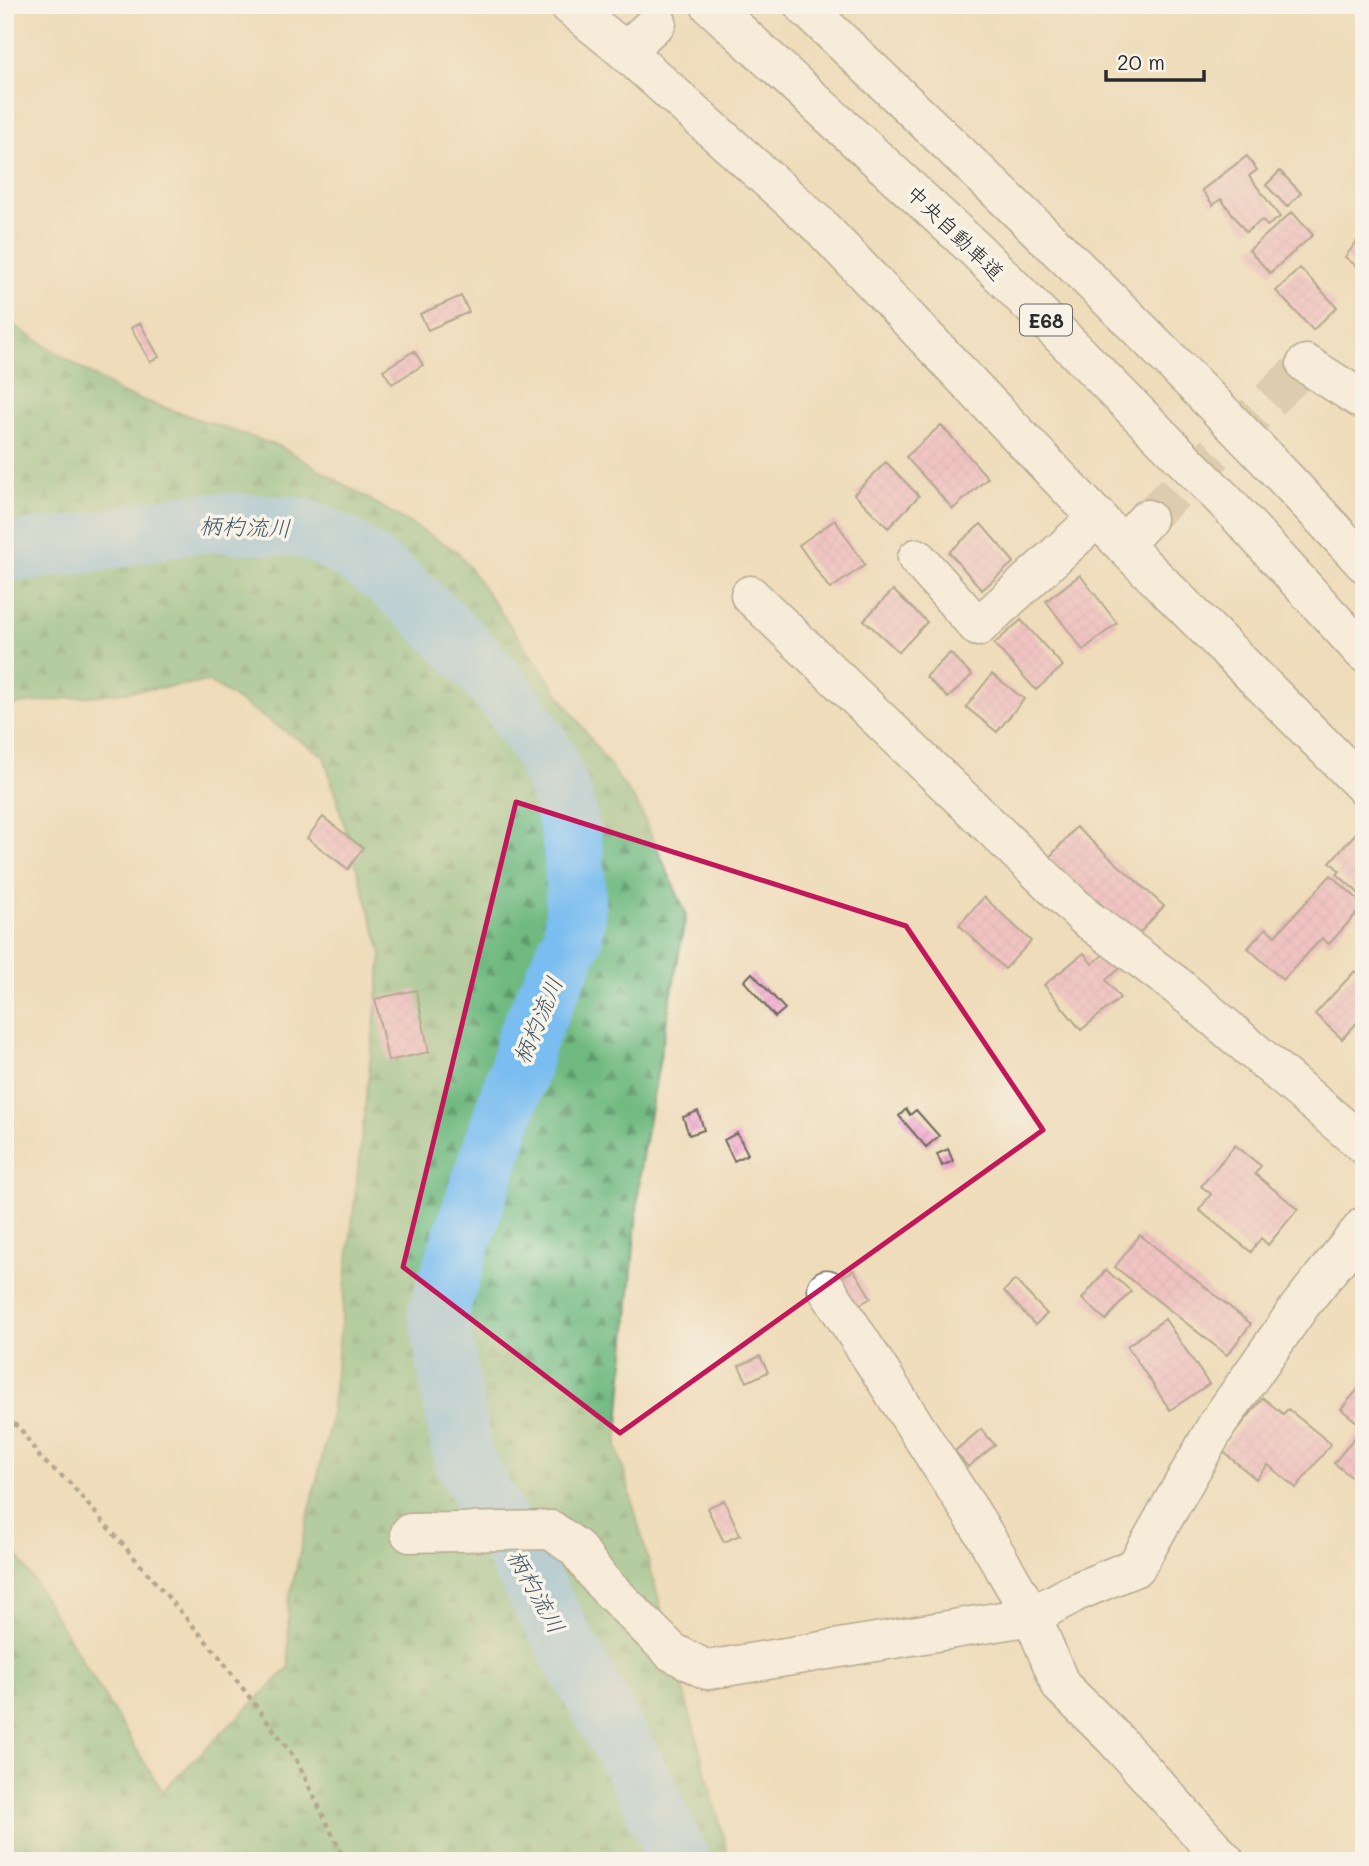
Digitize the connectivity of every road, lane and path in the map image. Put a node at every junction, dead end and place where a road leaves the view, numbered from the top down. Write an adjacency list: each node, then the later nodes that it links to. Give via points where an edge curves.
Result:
1 (569, 5): 5 (main road)
2 (710, 5): 12 (main road, 中央自動車道 / E68, via 976,250 1226,502)
3 (803, 5): 10 (main road, E68, via 1018,208 1270,460)
4 (657, 22): 5 (main road)
5 (625, 51): 8 (main road, via 820,226)
6 (1306, 364): 7 (main road)
7 (1364, 401)
8 (1098, 517): 9 (main road, via 978,626); 13 (main road, via 1135,532)
9 (917, 558)
10 (1364, 563)
11 (750, 595): 14 (main road, via 1086,918 1176,985)
12 (1364, 653)
13 (1364, 786)
14 (1364, 1145)
15 (1364, 1226): 19 (main road, via 1300,1306 1218,1423 1136,1567)
16 (827, 1289): 19 (main road)
17 (5, 1418): 20 (path, via 20,1428 41,1459 68,1481 218,1656 298,1762)
18 (411, 1534): 19 (main road, via 551,1530 576,1548 602,1583 672,1652 707,1670)
19 (1032, 1616): 21 (main road, via 1061,1686)
20 (345, 1861)
21 (1225, 1861)

